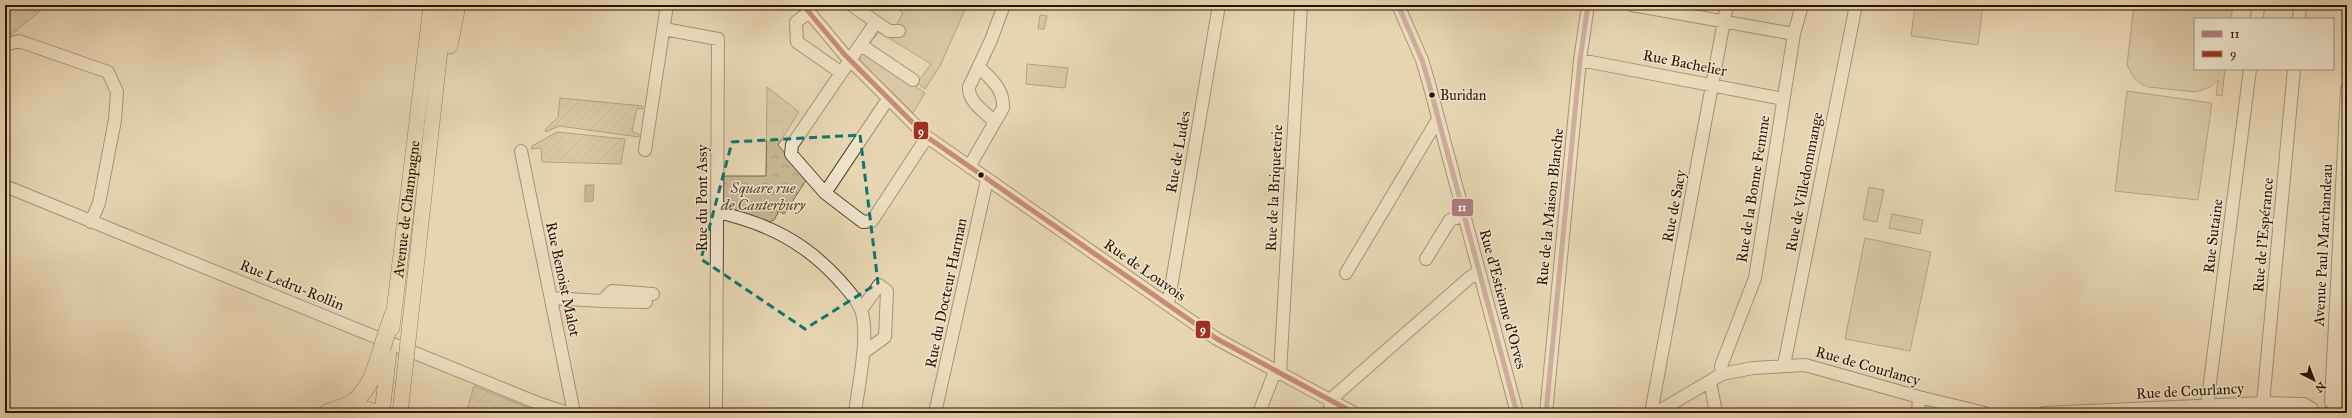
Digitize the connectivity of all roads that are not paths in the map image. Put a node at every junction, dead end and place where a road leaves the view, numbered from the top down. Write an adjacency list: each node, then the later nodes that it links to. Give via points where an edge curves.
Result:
1 (425, 5): 30 (main road)
2 (431, 5): 30 (main road, Avenue de Champagne)
3 (445, 5): 54 (main road, Avenue de Champagne)
4 (458, 5): 54 (main road, via 445,70 429,201)
5 (667, 5): 23 (street)
6 (1004, 5): 31 (street)
7 (1219, 5): 62 (street, Rue de Ludes)
8 (1301, 5): 68 (street, Rue de la Briqueterie)
9 (1398, 5): 40 (street, Rue d'Estienne d'Orves, via 1422,60)
10 (1588, 5): 29 (street, Rue de la Maison Blanche)
11 (1632, 5): 21 (street)
12 (1727, 5): 21 (street, Rue de Sacy)
13 (1802, 5): 25 (street, Rue de la Bonne Femme)
14 (1856, 5): 67 (street, Rue de Villedommange)
15 (2258, 5): 19 (street)
16 (2300, 5): 20 (street)
17 (853, 6): 22 (street)
18 (806, 8): 28 (street, Rue de Louvois); 34 (street, Rue de Louvois, via 796,22 797,42)
19 (2257, 18)
20 (2299, 18)
21 (1724, 21): 25 (street); 36 (street, Rue de Sacy)
22 (876, 22): 24 (street, via 889,31); 27 (street)
23 (664, 29): 45 (street); 51 (street, Rue du Pont Assy, via 718,39)
24 (899, 31)
25 (1794, 34): 39 (street, Rue de la Bonne Femme)
26 (5, 45): 53 (street, via 19,41 108,72 117,92 115,120 100,204)
27 (861, 45): 28 (street); 35 (street)
28 (851, 60): 34 (street); 38 (street, Rue de Louvois)
29 (1580, 60): 36 (street, Rue Bachelier); 91 (street, Rue de la Maison Blanche)
30 (423, 66): 64 (main road, Avenue de Champagne)
31 (979, 67): 41 (street, via 1000,89 1004,99 1003,108); 41 (street, via 968,93)
32 (2250, 70): 74 (street, Rue Sutaine)
33 (2294, 70): 73 (street, Rue de l'Espérance)
34 (840, 72): 50 (street, via 792,145 791,154)
35 (913, 80)
36 (1713, 84): 39 (street, Rue Bachelier); 92 (street, Rue de Sacy)
37 (2347, 90): 55 (street, Avenue Paul Marchandeau)
38 (888, 99): 42 (street, Rue de Louvois); 50 (street)
39 (1783, 99): 69 (street, Rue de la Bonne Femme, via 1755,278 1721,366)
40 (1438, 119): 43 (street); 44 (street, Rue d'Estienne d'Orves)
41 (995, 122): 47 (street)
42 (927, 137): 47 (street, Rue de Louvois); 50 (street, via 872,221 863,222)
43 (1423, 146): 44 (street); 58 (street)
44 (1446, 148): 52 (street, Rue d'Estienne d'Orves)
45 (646, 150)
46 (521, 151): 60 (street, Rue Benoist Malot)
47 (969, 167): 48 (street, Rue de Louvois)
48 (987, 180): 62 (street, Rue de Louvois); 86 (street, Rue du Docteur Harman)
49 (5, 186): 53 (street, Rue Ledru-Rollin)
50 (825, 193)
51 (718, 212): 63 (street, via 744,218 778,232 808,250 850,292); 84 (street, Rue du Pont Assy)
52 (1464, 215): 56 (street, via 1450,220); 57 (street, Rue d'Estienne d'Orves)
53 (91, 222): 82 (street, Rue Ledru-Rollin, via 540,404)
54 (420, 228): 81 (main road, Avenue de Champagne, bridge)
55 (2343, 237): 75 (street, Avenue Paul Marchandeau)
56 (1426, 259)
57 (1479, 272): 72 (street); 90 (street, Rue d'Estienne d'Orves)
58 (1346, 273)
59 (2347, 285): 75 (street, Avenue Paul Marchandeau)
60 (551, 298): 61 (street, via 602,301 612,291); 83 (street, Rue Benoist Malot)
61 (649, 298)
62 (1168, 305): 68 (street, Rue de Louvois, via 1217,340)
63 (861, 310): 66 (street, via 864,329); 66 (street, via 879,285 887,291 885,337)
64 (393, 315): 65 (highway)
65 (387, 341): 77 (highway, via 372,378 362,392 353,402); 80 (main road)
66 (863, 353): 85 (street)
67 (1784, 365): 69 (street, Rue de Courlancy); 71 (street, Rue de Courlancy, via 1805,365)
68 (1277, 372): 72 (street, Rue de Louvois); 87 (street, Rue de la Briqueterie)
69 (1722, 374): 70 (street, Rue de Courlancy)
70 (1710, 381): 93 (street, Rue de Courlancy); 94 (street)
71 (1919, 397): 95 (street); 96 (street, Rue de Courlancy)
72 (1330, 400): 88 (street); 89 (street, Rue de Louvois)
73 (2264, 403): 74 (street, Rue de Courlancy); 76 (street, Rue de Courlancy, via 2304,404)
74 (2208, 406): 97 (street, Rue de Courlancy)
75 (2341, 408): 76 (street, via 2320,403)
76 (2310, 411)
77 (327, 413)
78 (334, 413): 79 (highway, via 364,409)
79 (377, 413)
80 (382, 413)
81 (400, 413)
82 (568, 413)
83 (574, 413)
84 (716, 413)
85 (855, 413)
86 (935, 413)
87 (1259, 413)
88 (1331, 413)
89 (1354, 413)
90 (1517, 413)
91 (1546, 413)
92 (1651, 413)
93 (1656, 413)
94 (1716, 413)
95 (1918, 413)
96 (1985, 413)
97 (2044, 413)

